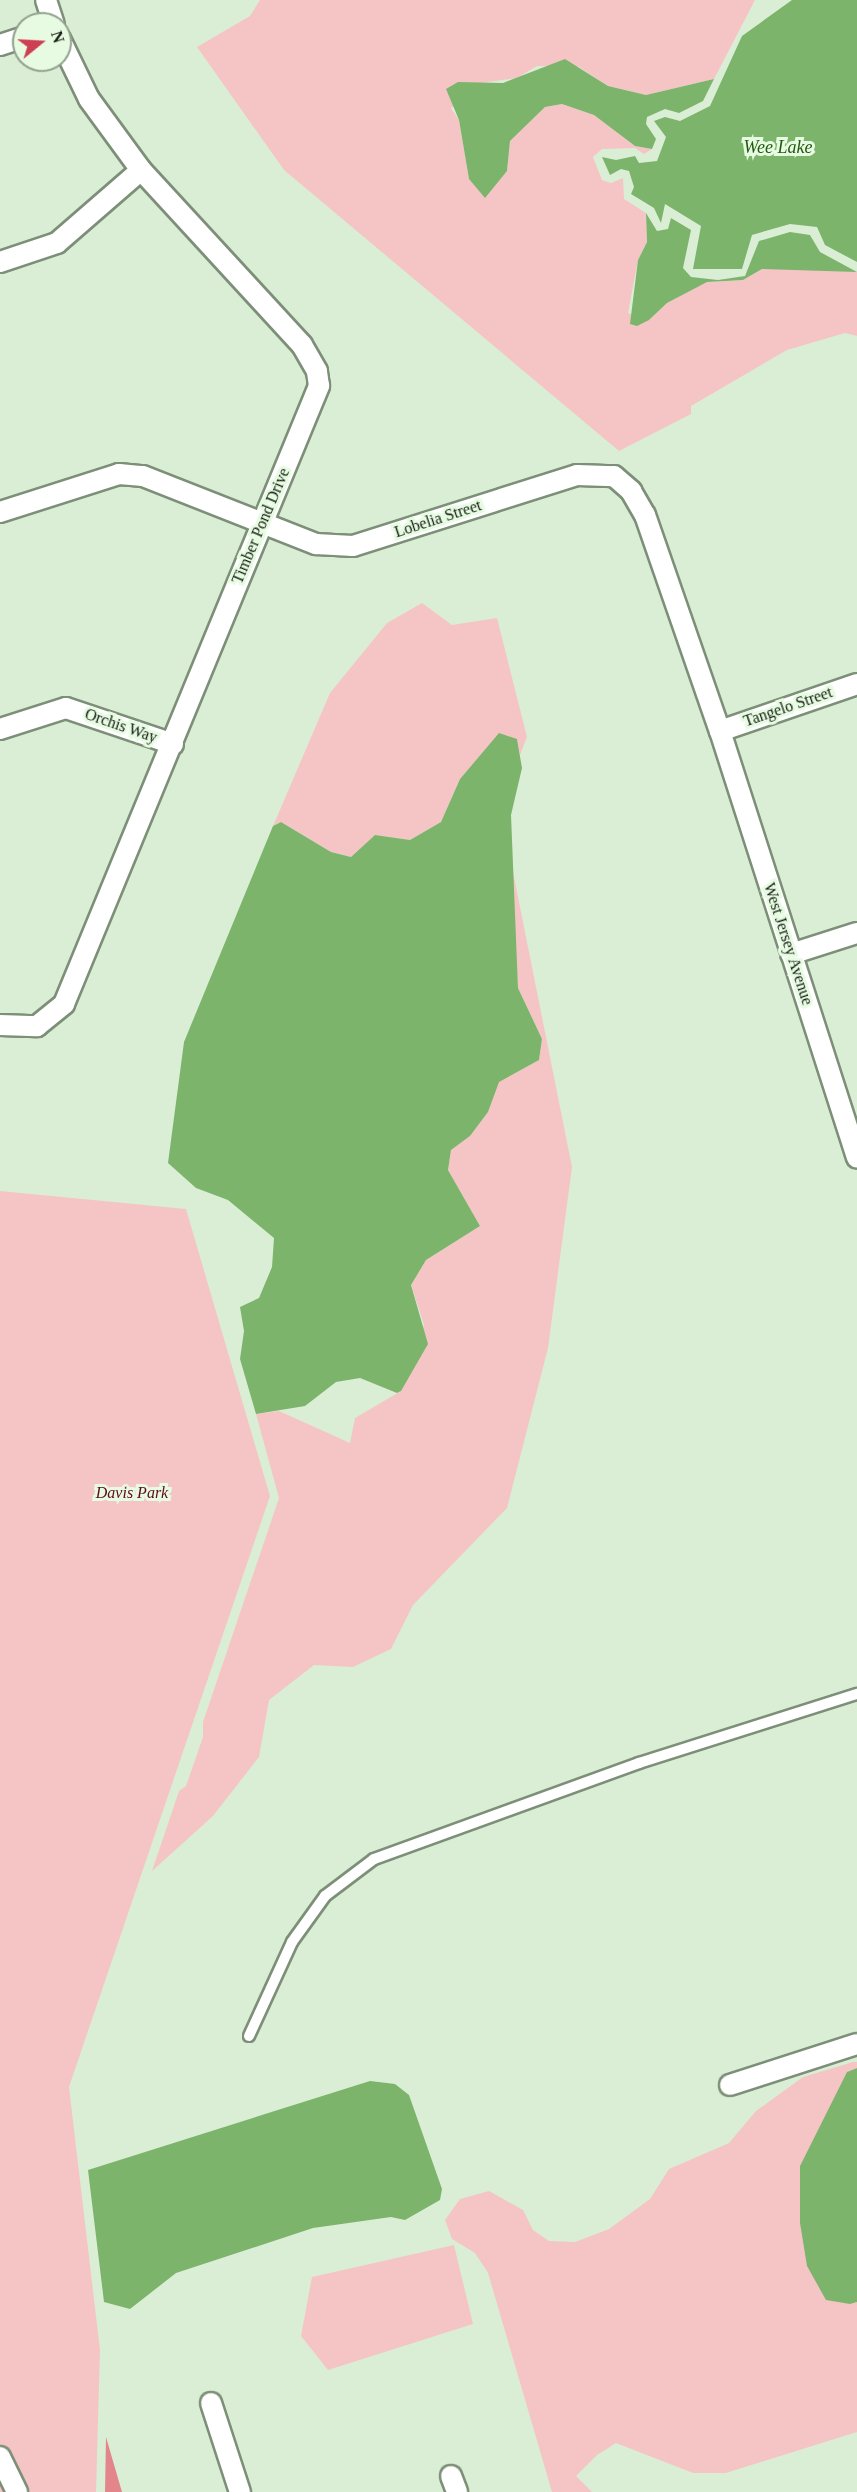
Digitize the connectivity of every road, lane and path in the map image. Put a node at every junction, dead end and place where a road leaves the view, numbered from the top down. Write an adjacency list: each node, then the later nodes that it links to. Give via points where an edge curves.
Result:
1 (72, 64): 2 (street, Timber Pond Drive, via 89,99)
2 (141, 170): 3 (street, via 57,243); 5 (street, Timber Pond Drive, via 302,345 317,371 315,401)
3 (0, 262)
4 (0, 512): 5 (street, Lobelia Street, via 119,474 143,476)
5 (260, 522): 8 (street, Lobelia Street, via 316,543 353,546 577,475 614,476 631,491 645,515); 9 (street, Timber Pond Drive)
6 (857, 684): 8 (street, Tangelo Street)
7 (0, 729): 9 (street, Orchis Way, via 66,708)
8 (720, 730): 11 (street, West Jersey Avenue)
9 (172, 744): 12 (street, Timber Pond Drive, via 64,1004 37,1026)
10 (857, 933): 11 (street)
11 (791, 954): 13 (street, West Jersey Avenue)
12 (0, 1025)
13 (857, 1158)
14 (857, 1694): 15 (lane, via 639,1763 374,1859 325,1896 292,1942)
15 (249, 2036)
16 (857, 2044): 17 (street)
17 (730, 2085)
18 (211, 2403): 21 (street)
19 (0, 2457): 20 (street)
20 (17, 2492)
21 (240, 2492)

